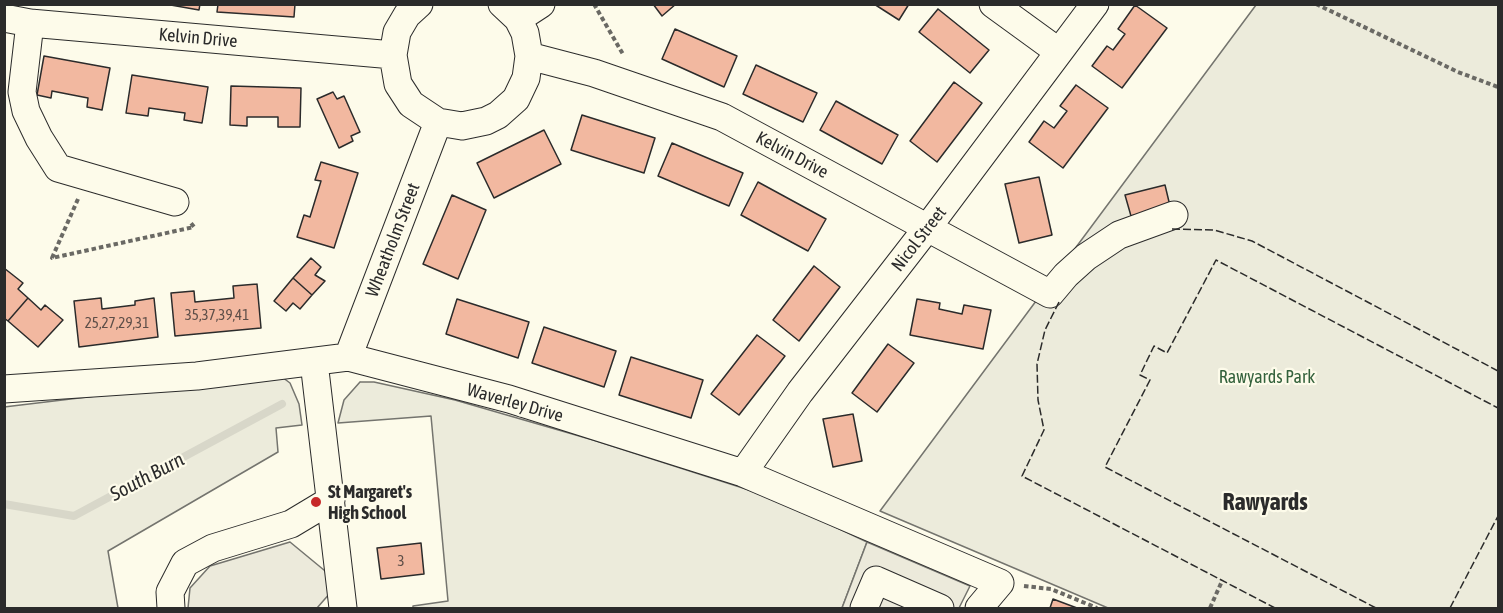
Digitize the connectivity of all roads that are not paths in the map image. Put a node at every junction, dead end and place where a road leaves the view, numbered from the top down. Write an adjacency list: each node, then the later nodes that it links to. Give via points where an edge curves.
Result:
1 (419, 4): 8 (street, via 398,32)
2 (541, 4): 5 (street)
3 (993, 4): 7 (street)
4 (1095, 4): 7 (street, Nicol Street)
5 (510, 12): 9 (street, via 525,33)
6 (17, 20): 8 (street, Kelvin Drive); 11 (street, via 26,111 58,168)
7 (1059, 52): 13 (street, Nicol Street)
8 (393, 55): 10 (street, via 398,84 411,104)
9 (530, 56): 10 (street, via 526,78 516,99 498,115 462,126); 13 (street, Kelvin Drive, via 643,88 722,117)
10 (438, 122): 14 (street, Wheatholm Street)
11 (175, 202)
12 (1174, 215): 13 (street, Kelvin Drive, via 1119,235 1073,269 1050,294)
13 (928, 227): 17 (street, Nicol Street, via 800,392)
14 (348, 357): 15 (street, Waverley Drive); 17 (street, Waverley Drive, via 509,399)
15 (314, 362): 16 (street, Waverley Drive, via 196,376); 18 (street)
16 (4, 389)
17 (743, 473): 25 (street, Waverley Drive, via 1000,583)
18 (331, 500): 19 (street, via 291,524 213,548 185,563 171,592); 20 (street)
19 (171, 609)
20 (343, 609)
21 (864, 609): 22 (street, via 876,580)
22 (940, 609)
23 (947, 609): 24 (street, via 952,604)
24 (971, 609)
25 (979, 609)

